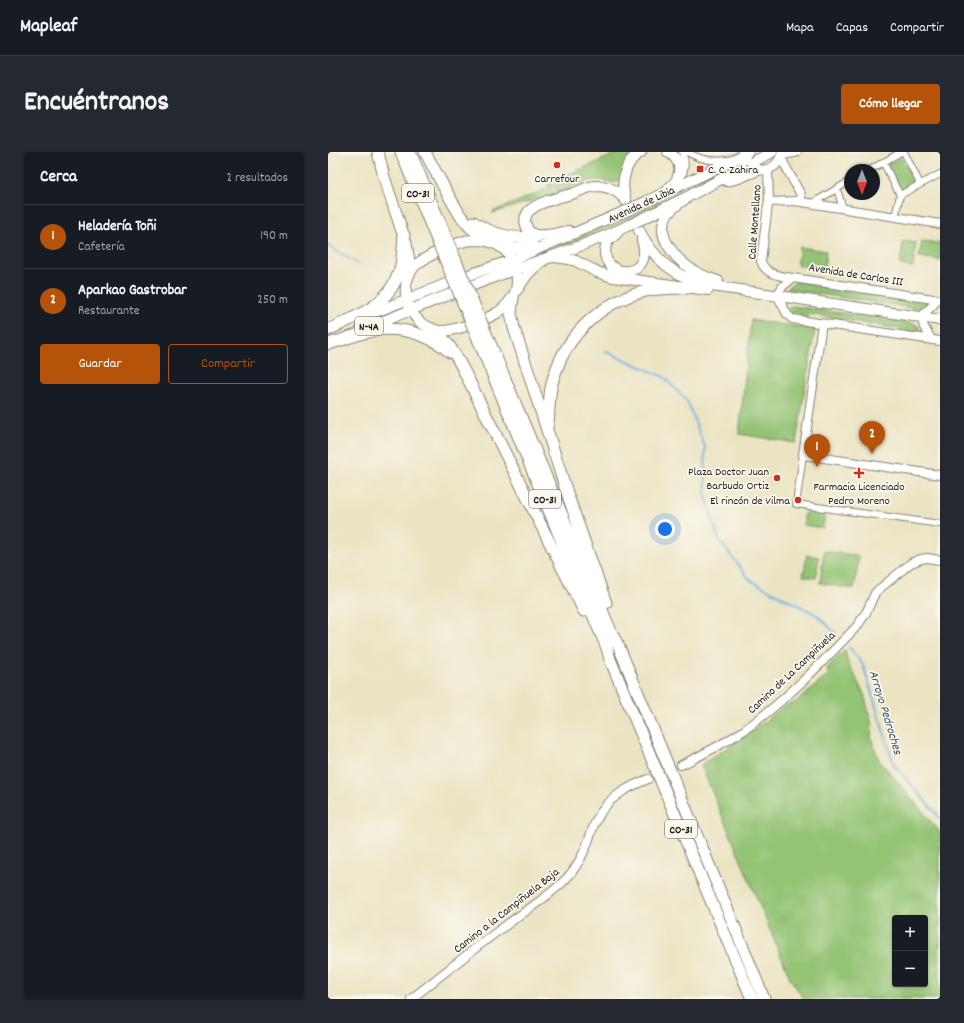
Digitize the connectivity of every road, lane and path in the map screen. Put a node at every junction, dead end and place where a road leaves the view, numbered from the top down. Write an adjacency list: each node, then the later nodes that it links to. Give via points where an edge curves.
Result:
1 (378, 152): 38 (highway)
2 (401, 152): 37 (highway, CO-31)
3 (410, 152): 37 (highway, CO-31)
4 (425, 152): 31 (highway)
5 (641, 152): 39 (main road, via 632,158 628,165 624,183 626,201 612,188 596,186 540,204 527,213 525,221 529,232)
6 (668, 152): 20 (main road, via 678,165 679,174)
7 (682, 152): 20 (street, via 685,170)
8 (687, 152): 13 (street, via 708,161)
9 (797, 152): 12 (street, Avenida de Libia)
10 (902, 152): 14 (street); 22 (street)
11 (745, 153): 13 (main road, Avenida de Libia); 16 (main road, via 745,161)
12 (779, 154): 16 (main road, Avenida de Libia); 17 (main road, via 777,164); 29 (street, via 801,195)
13 (734, 160): 25 (main road, Avenida de Libia)
14 (883, 162): 15 (street); 26 (street)
15 (880, 164)
16 (749, 165): 18 (main road); 21 (main road, Avenida de Libia)
17 (768, 169): 18 (main road); 28 (street, Calle Montellano)
18 (758, 170): 21 (main road, via 740,178)
19 (940, 174): 22 (street)
20 (675, 183): 25 (main road)
21 (712, 184): 27 (main road, Avenida de Libia)
22 (920, 184): 26 (street)
23 (844, 185): 24 (street)
24 (837, 189): 30 (street); 32 (street)
25 (660, 195): 39 (main road, Avenida de Libia, bridge, via 588,226)
26 (900, 195): 33 (street)
27 (689, 196): 35 (main road, Avenida de Libia); 46 (main road, via 666,216 663,227 666,241 677,257 693,271 732,284)
28 (769, 202): 29 (street); 43 (street, Calle Montellano, via 762,266 772,273)
29 (801, 202): 30 (street)
30 (811, 204): 32 (street)
31 (455, 206): 39 (highway, via 474,222 496,234); 40 (highway, via 470,227)
32 (843, 208): 33 (street)
33 (895, 217): 34 (street)
34 (940, 224)
35 (641, 226): 36 (main road, Avenida de Libia, bridge); 36 (main road, via 644,250 642,261 632,270 624,272 609,264 605,250 608,241); 46 (main road, via 647,244 658,258 676,273 701,283)
36 (625, 227): 41 (main road, Avenida de Libia)
37 (440, 233): 58 (highway, CO-31, bridge)
38 (404, 235): 44 (highway, via 408,257); 57 (highway, via 400,269 388,293 365,313)
39 (545, 240): 40 (main road, via 524,248); 42 (main road)
40 (492, 242): 42 (main road, via 504,250); 44 (main road, via 467,241 430,256 415,266)
41 (547, 258): 42 (main road, Avenida de Libia); 45 (main road, via 576,261 613,277); 48 (main road, via 527,275)
42 (514, 265): 48 (main road, via 517,284); 51 (main road, via 443,296)
43 (793, 278): 49 (street, Avenida de Carlos III); 50 (street, Avenida de Carlos III)
44 (407, 279): 51 (main road)
45 (688, 288): 47 (main road, via 749,296); 63 (highway, via 656,289 626,297 597,314 580,330 566,348 556,372 549,399)
46 (738, 289): 47 (main road)
47 (761, 293): 49 (main road)
48 (514, 295): 56 (main road, via 502,310 490,316 452,330 442,331); 63 (highway, via 511,314 514,328)
49 (777, 295): 52 (main road); 54 (street, via 792,319)
50 (939, 300): 52 (street, Avenida de Carlos III)
51 (409, 305): 55 (main road, N-4A); 56 (main road, via 414,316); 57 (main road, N-4A)
52 (921, 317): 53 (main road); 59 (street)
53 (940, 320)
54 (822, 323): 59 (street); 64 (street)
55 (374, 325): 56 (main road, via 403,319); 61 (main road, N-4A)
56 (428, 327): 62 (highway, via 448,344)
57 (328, 330)
58 (483, 337): 68 (highway, CO-31); 69 (highway, CO-31)
59 (931, 339): 60 (street)
60 (940, 341)
61 (328, 344): 62 (highway, via 378,330 406,331 438,344 449,352)
62 (463, 369): 69 (highway)
63 (548, 433): 68 (highway)
64 (803, 455): 65 (street); 66 (street, via 796,504)
65 (940, 475)
66 (940, 524)
67 (940, 560): 70 (street, Camino de La Campiñuela, via 927,558 911,563 878,590 863,619 769,712 727,741)
68 (619, 647): 72 (highway, CO-31)
69 (610, 659): 74 (highway, CO-31)
70 (681, 765)
71 (648, 778): 73 (street, Camino a la Campiñuela Baja, via 606,804 573,872 550,894)
72 (743, 947): 75 (highway, CO-31); 76 (highway, via 751,956)
73 (411, 999)
74 (752, 999)
75 (764, 999)
76 (770, 999)

